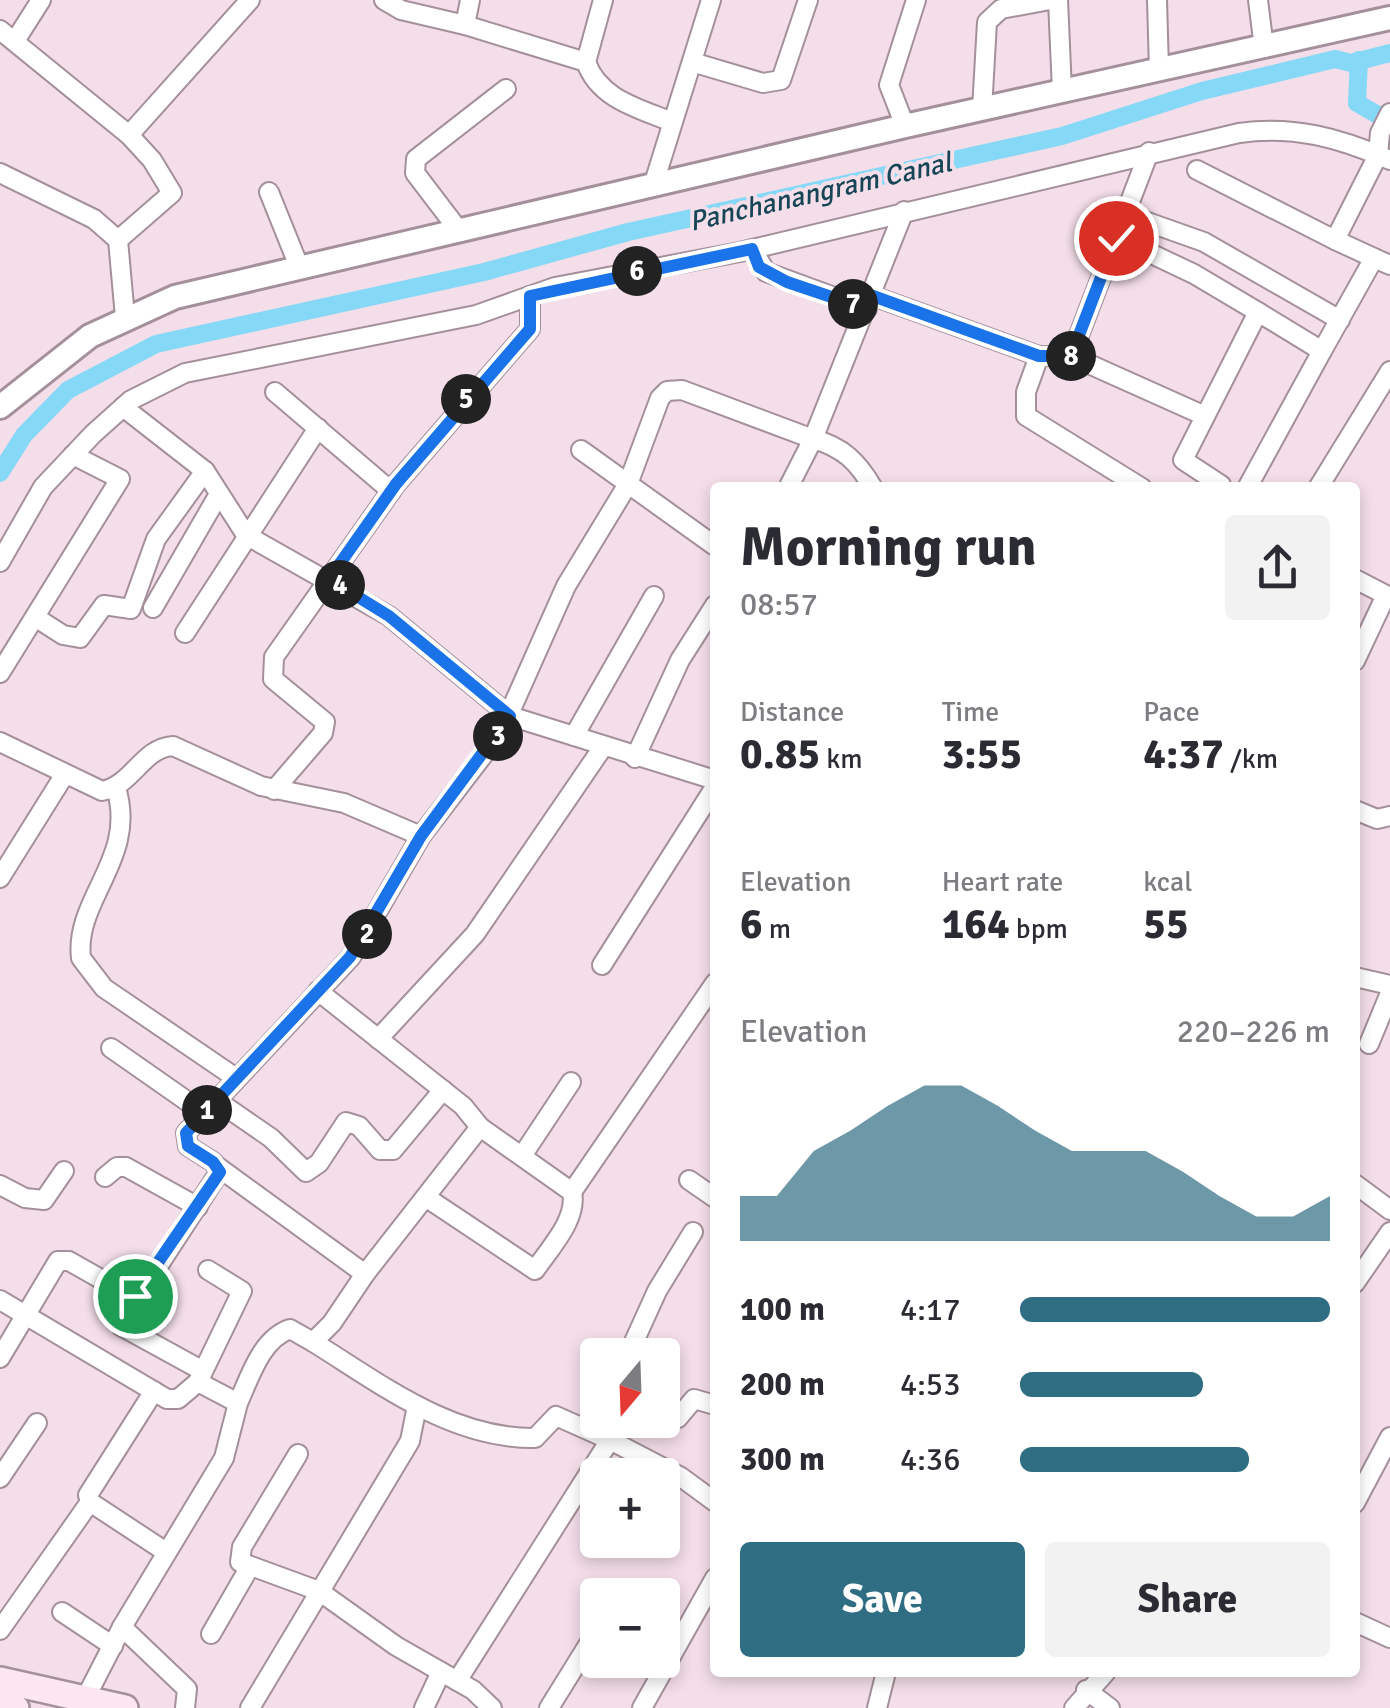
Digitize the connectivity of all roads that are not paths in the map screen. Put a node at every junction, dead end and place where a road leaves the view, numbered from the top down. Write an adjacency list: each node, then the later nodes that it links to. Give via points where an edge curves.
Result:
1 (41, 0): 15 (street)
2 (250, 0): 26 (street)
3 (384, 0): 14 (street)
4 (470, 0): 14 (street)
5 (603, 0): 17 (street)
6 (711, 0): 18 (street)
7 (808, 0): 18 (street, via 782,80 763,83)
8 (916, 0): 25 (street, via 890,84)
9 (1050, 0): 22 (street, via 1001,8 986,22)
10 (1058, 0): 21 (street)
11 (1157, 0): 19 (street)
12 (1258, 0): 16 (street)
13 (1390, 18): 16 (street)
14 (464, 25): 17 (street)
15 (8, 36): 26 (street)
16 (1264, 48): 19 (street)
17 (586, 62): 24 (street, via 594,83)
18 (692, 62): 24 (street)
19 (1159, 70): 21 (street)
20 (506, 88): 35 (street, via 416,160 415,173)
21 (1062, 91): 22 (street)
22 (982, 110): 25 (street)
23 (1390, 113): 28 (street, via 1380,133)
24 (672, 122): 31 (street)
25 (905, 126): 31 (street)
26 (129, 134): 37 (street, via 172,194)
27 (1150, 152): 28 (street, via 1280,129 1322,135); 33 (street); 34 (street)
28 (1384, 158): 38 (street)
29 (1197, 170): 38 (street)
30 (0, 173): 37 (street, via 94,219)
31 (652, 186): 35 (street)
32 (269, 192): 41 (street)
33 (904, 211): 39 (street); 43 (street)
34 (1126, 214): 36 (street); 46 (street, via 1204,242)
35 (460, 232): 41 (street)
36 (1116, 238): 44 (street); 49 (street)
37 (118, 240): 45 (street)
38 (1335, 240): 40 (street)
39 (752, 249): 42 (street); 43 (street, via 766,272)
40 (1382, 261): 46 (street)
41 (300, 269): 45 (street, via 175,297)
42 (530, 296): 53 (street, via 476,315 185,373); 67 (street, via 530,329)
43 (870, 302): 48 (street); 56 (street)
44 (1258, 312): 47 (street); 54 (street)
45 (125, 317): 52 (street, via 90,336)
46 (1340, 320): 47 (street)
47 (1322, 352): 64 (street)
48 (1039, 356): 49 (street); 62 (street, via 1026,392 1026,416)
49 (1071, 356): 54 (street)
50 (1388, 378): 65 (street)
51 (275, 392): 55 (street)
52 (0, 407)
53 (123, 407): 58 (street); 59 (street)
54 (1205, 416): 63 (street, via 1183,460)
55 (318, 428): 67 (street); 69 (street)
56 (813, 439): 60 (street); 61 (street, via 846,454); 66 (street, via 672,389 654,408)
57 (581, 450): 66 (street)
58 (73, 455): 71 (street, via 33,501); 78 (street, via 120,480)
59 (204, 471): 68 (street); 78 (street, via 156,539 131,608 104,605 80,638)
60 (791, 482)
61 (871, 482)
62 (1132, 482)
63 (1215, 482)
64 (1249, 482)
65 (1322, 482)
66 (628, 484): 70 (street); 82 (street, via 566,586)
67 (391, 491): 72 (street)
68 (219, 494): 69 (street); 76 (street)
69 (246, 536): 72 (street); 79 (street)
70 (710, 542)
71 (0, 562)
72 (329, 579): 82 (street, via 389,616); 90 (street, via 270,666 273,679 325,722)
73 (1360, 581): 74 (street)
74 (1388, 595): 80 (street)
75 (654, 596): 83 (street)
76 (154, 608)
77 (710, 613): 86 (street, via 680,660)
78 (35, 617): 81 (street)
79 (185, 633)
80 (1360, 651)
81 (0, 673)
82 (510, 716): 83 (street); 94 (street)
83 (574, 736): 85 (street)
84 (0, 742): 87 (street)
85 (603, 747): 86 (street); 102 (street, via 475,934)
86 (635, 758): 88 (street)
87 (64, 774): 89 (street, via 102,791); 95 (street)
88 (710, 781)
89 (116, 788): 90 (street, via 152,752 173,746); 105 (street, via 122,834 84,932 82,958 104,988)
90 (274, 790): 94 (street, via 344,803)
91 (710, 791): 96 (street)
92 (1360, 812): 93 (street)
93 (1390, 816)
94 (421, 836): 100 (street, via 372,927)
95 (0, 878)
96 (602, 965)
97 (1360, 979): 98 (street)
98 (1390, 985)
99 (710, 990): 117 (street)
100 (318, 991): 102 (street); 105 (street)
101 (1390, 993): 103 (street)
102 (378, 1039): 107 (street)
103 (1369, 1044)
104 (110, 1048): 108 (street)
105 (236, 1078): 108 (street)
106 (571, 1082): 110 (street)
107 (444, 1090): 108 (street, via 393,1150 380,1150 359,1126 346,1122 306,1172 271,1138); 109 (street)
108 (210, 1107): 111 (street, via 184,1141)
109 (480, 1127): 110 (street); 119 (street)
110 (522, 1156): 117 (street)
111 (218, 1167): 120 (street); 125 (street)
112 (64, 1171): 115 (street, via 44,1200)
113 (105, 1178): 120 (street, via 126,1167)
114 (689, 1180): 118 (street)
115 (0, 1185)
116 (1360, 1188): 121 (street)
117 (572, 1192): 119 (street, via 568,1222 535,1270)
118 (710, 1195)
119 (427, 1198): 125 (street)
120 (198, 1206): 127 (street)
121 (1390, 1210)
122 (693, 1232): 130 (street)
123 (1390, 1232): 126 (street)
124 (208, 1270): 133 (street, via 242,1290)
125 (365, 1274): 131 (street)
126 (1360, 1277)
127 (135, 1296): 129 (street, via 63,1258); 133 (street, via 121,1326)
128 (0, 1300): 129 (street)
129 (27, 1318): 132 (street); 134 (street)
130 (636, 1338)
131 (313, 1342): 135 (street, via 290,1329 279,1333 256,1360); 137 (street)
132 (0, 1358)
133 (201, 1376): 134 (street, via 173,1400); 135 (street)
134 (154, 1391): 146 (street, via 91,1485)
135 (238, 1403): 147 (street, via 224,1458)
136 (710, 1404): 138 (street, via 694,1399)
137 (417, 1406): 141 (street, via 470,1429 524,1438 542,1435 551,1419 563,1416); 150 (street, via 410,1441)
138 (680, 1416)
139 (37, 1424): 143 (street)
140 (1390, 1437): 144 (street)
141 (610, 1440): 145 (street); 159 (street)
142 (298, 1454): 148 (street, via 242,1548 240,1562)
143 (0, 1478)
144 (1360, 1493)
145 (710, 1498)
146 (90, 1502): 147 (street); 154 (street)
147 (166, 1552): 153 (street)
148 (248, 1568): 150 (street); 155 (street)
149 (710, 1587): 173 (street)
150 (319, 1592): 159 (street); 169 (street)
151 (62, 1612): 157 (street)
152 (1360, 1624): 156 (street)
153 (122, 1627): 157 (street); 168 (street, via 188,1689)
154 (0, 1630)
155 (211, 1634)
156 (1390, 1638)
157 (113, 1646): 164 (street)
158 (580, 1659): 172 (street)
159 (449, 1676): 170 (street); 171 (street)
160 (885, 1677): 174 (street)
161 (1100, 1677): 163 (street)
162 (0, 1680): 164 (main road)
163 (1086, 1690): 175 (street); 176 (street)
164 (85, 1698): 167 (main road)
165 (0, 1705): 166 (main road)
166 (16, 1708)
167 (125, 1708)
168 (185, 1708)
169 (250, 1708)
170 (424, 1708)
171 (492, 1708)
172 (549, 1708)
173 (642, 1708)
174 (877, 1708)
175 (1074, 1708)
176 (1110, 1708)

